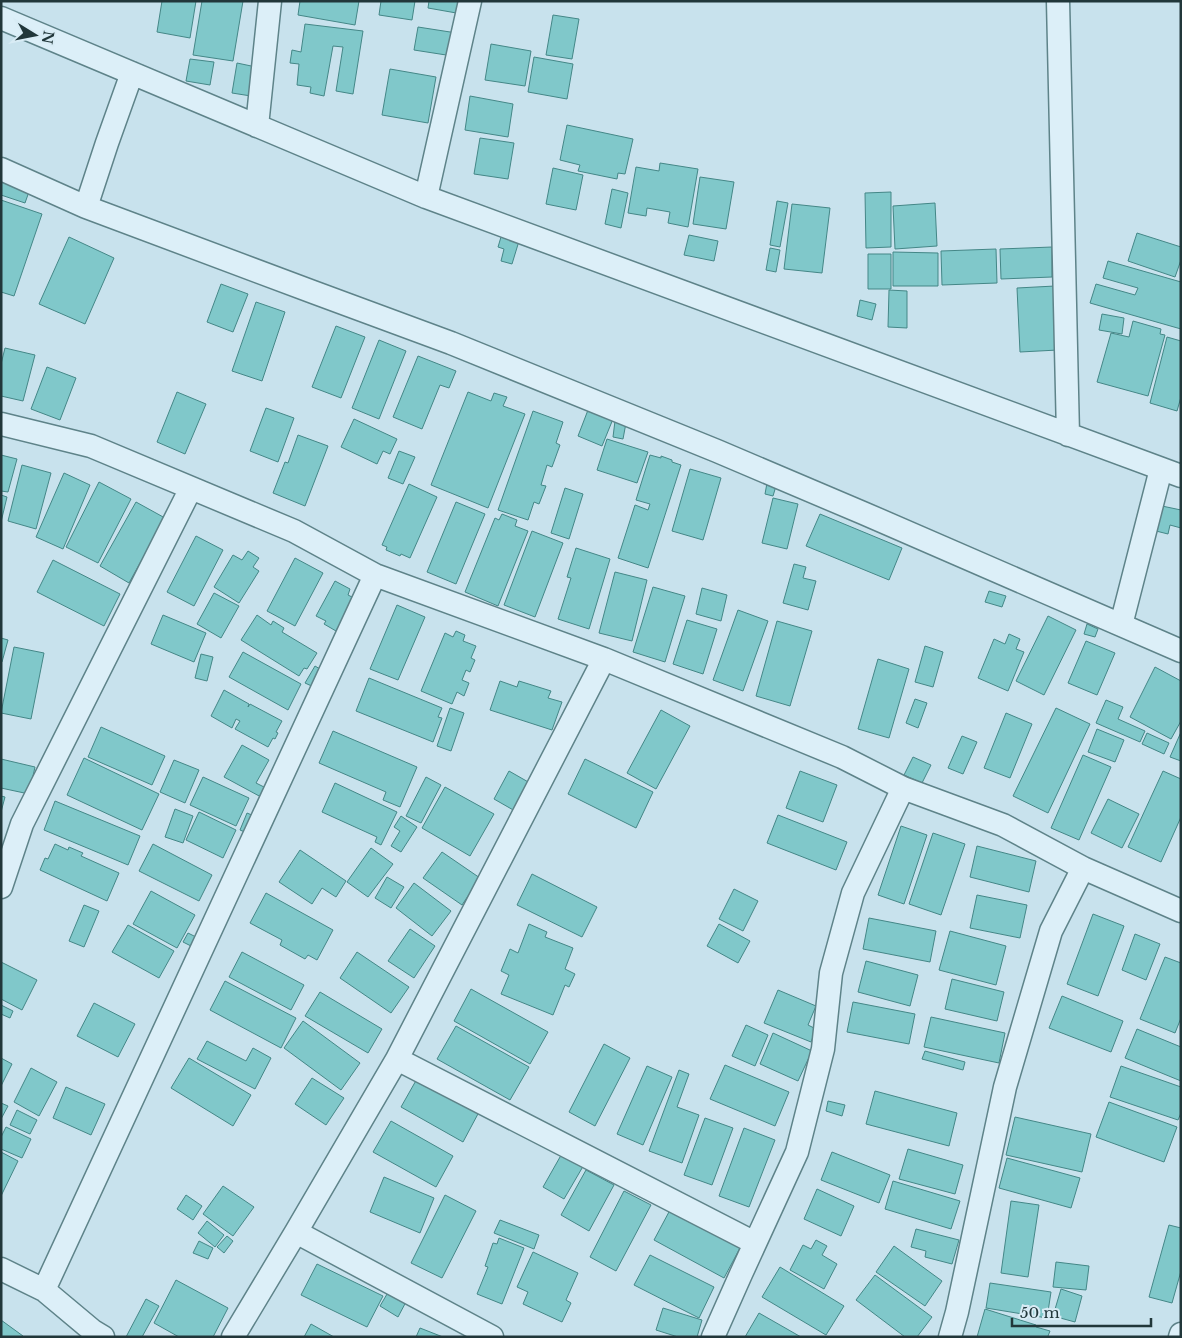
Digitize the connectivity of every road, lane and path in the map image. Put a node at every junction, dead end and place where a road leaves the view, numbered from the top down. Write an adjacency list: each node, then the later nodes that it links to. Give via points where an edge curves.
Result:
1 (270, 1): 6 (street)
2 (470, 1): 8 (street)
3 (1058, 1): 11 (street)
4 (1, 18): 5 (street)
5 (132, 73): 6 (street); 9 (street)
6 (258, 126): 8 (street)
7 (1, 169): 9 (street)
8 (426, 197): 11 (street)
9 (86, 207): 15 (street, via 452,343 863,512)
10 (1, 424): 13 (street, via 90,446)
11 (1068, 435): 12 (street)
12 (1171, 472): 15 (street)
13 (190, 488): 14 (street, via 294,531); 20 (street, via 22,824)
14 (375, 574): 17 (street); 26 (street)
15 (1121, 625): 16 (street)
16 (1181, 651)
17 (604, 659): 18 (street, via 842,756); 22 (street)
18 (903, 788): 19 (street, via 1003,825); 24 (street, via 853,893 831,972 823,1049 797,1152)
19 (1083, 868): 21 (street); 31 (street, via 1051,930 1005,1087)
20 (1, 887)
21 (1181, 911)
22 (396, 1059): 23 (street); 24 (street)
23 (296, 1232): 28 (street); 29 (street)
24 (755, 1243): 30 (street)
25 (1, 1269): 26 (street)
26 (44, 1290): 27 (street)
27 (95, 1335)
28 (233, 1337)
29 (492, 1337)
30 (713, 1337)
31 (950, 1337)

